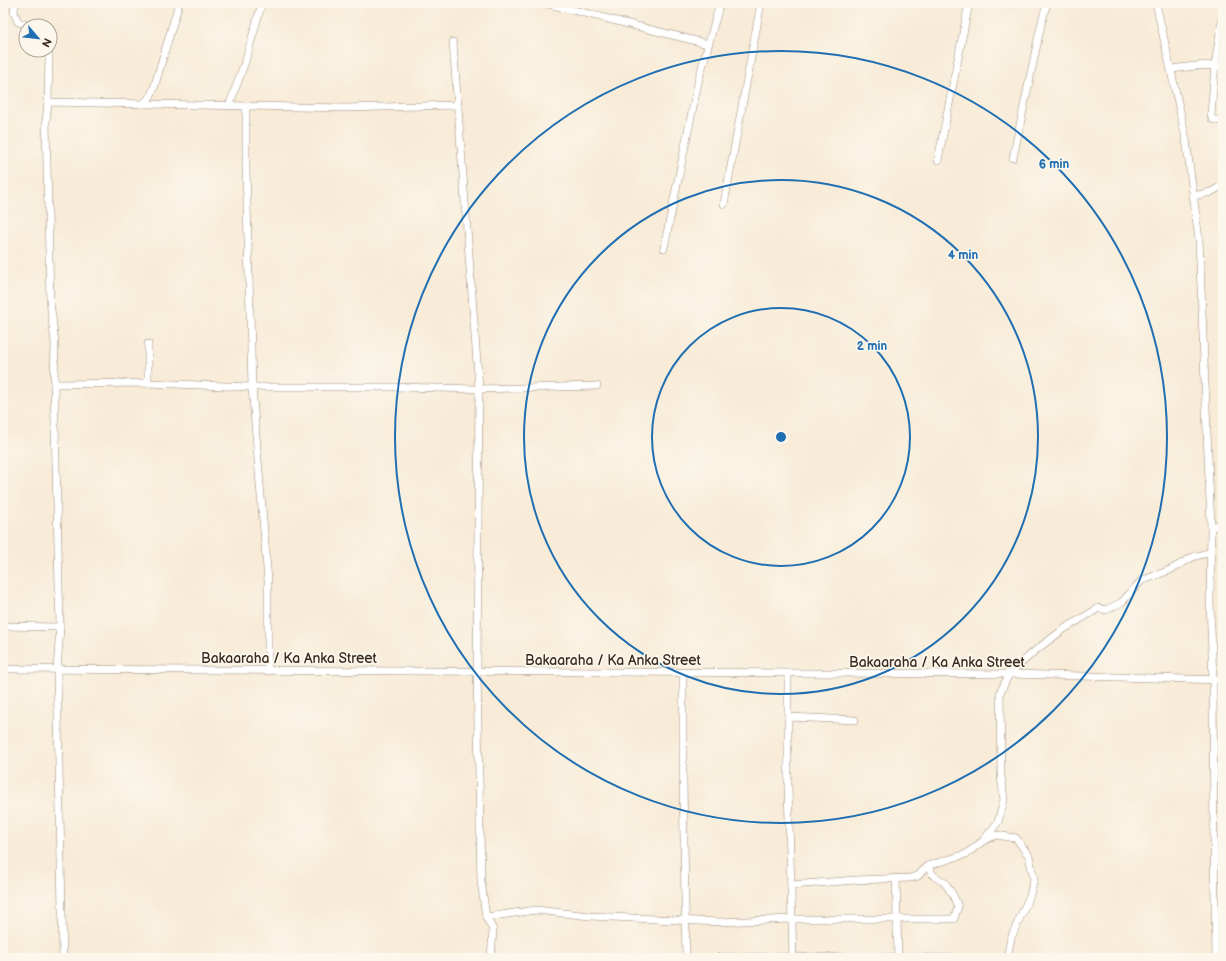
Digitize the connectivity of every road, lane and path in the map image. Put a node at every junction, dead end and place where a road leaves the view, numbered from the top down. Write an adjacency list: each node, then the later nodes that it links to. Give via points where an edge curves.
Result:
1 (15, 3): 11 (street, via 14,12)
2 (179, 3): 19 (street, via 154,88)
3 (262, 3): 21 (street)
4 (545, 3): 13 (street)
5 (720, 3): 13 (street)
6 (761, 3): 28 (street)
7 (969, 3): 25 (street)
8 (1048, 3): 24 (street)
9 (1156, 3): 17 (street)
10 (1223, 14): 15 (street)
11 (18, 22)
12 (453, 42): 20 (street)
13 (708, 44): 29 (street)
14 (49, 58): 18 (street)
15 (1215, 65): 16 (street); 17 (street); 23 (street, via 1211,115 1215,120)
16 (1223, 68)
17 (1172, 69): 27 (street)
18 (48, 102): 19 (street); 32 (street, via 46,121 50,301 55,343)
19 (143, 104): 21 (street)
20 (458, 105): 22 (street, via 345,108); 35 (street)
21 (229, 106): 22 (street)
22 (246, 106): 34 (street)
23 (1223, 121)
24 (1013, 158)
25 (938, 160)
26 (1223, 185): 27 (street, via 1211,192)
27 (1194, 196): 37 (street, via 1200,240)
28 (724, 204)
29 (664, 248)
30 (148, 344): 31 (street)
31 (148, 383): 32 (street); 34 (street)
32 (54, 384): 40 (street)
33 (598, 386): 35 (street)
34 (252, 387): 35 (street); 43 (street, via 268,581)
35 (479, 389): 44 (street)
36 (1223, 524): 37 (street)
37 (1211, 527): 38 (street)
38 (1211, 552): 47 (street, via 1193,557 1170,570 1141,581 1122,602 1106,610 1099,608 1064,629); 48 (street)
39 (3, 626): 40 (street)
40 (60, 626): 42 (street)
41 (3, 669): 42 (street, Bakaaraha / Ka Anka Street)
42 (57, 670): 43 (street, Bakaaraha / Ka Anka Street); 61 (street)
43 (268, 671): 44 (street, Bakaaraha / Ka Anka Street)
44 (477, 672): 45 (street, Bakaaraha / Ka Anka Street); 56 (street, via 481,881)
45 (683, 673): 46 (street, Bakaaraha / Ka Anka Street); 57 (street)
46 (788, 674): 47 (street, Bakaaraha / Ka Anka Street); 50 (street)
47 (1009, 674): 48 (street, Bakaaraha / Ka Anka Street); 52 (street, via 1000,693 1001,776 1004,800 998,822)
48 (1213, 680): 49 (street, Bakaaraha / Ka Anka Street); 68 (street)
49 (1223, 680)
50 (788, 717): 51 (street); 55 (street)
51 (855, 720)
52 (983, 841): 53 (street, via 966,854); 67 (street, via 996,835 1016,838 1029,856 1034,879 1011,938)
53 (926, 866): 54 (street, via 918,876); 58 (street, via 934,876 945,883 953,895 958,907 954,919)
54 (896, 878): 55 (street); 58 (street)
55 (791, 885): 59 (street)
56 (486, 917): 57 (street, via 536,910 590,916); 62 (street, via 493,930)
57 (686, 919): 59 (street, via 719,922); 63 (street)
58 (897, 919): 59 (street); 65 (street)
59 (792, 920): 64 (street)
60 (721, 957): 64 (street)
61 (63, 958)
62 (491, 958)
63 (686, 958)
64 (793, 958): 65 (street)
65 (898, 958): 66 (street)
66 (969, 958)
67 (1007, 958)
68 (1216, 958)

